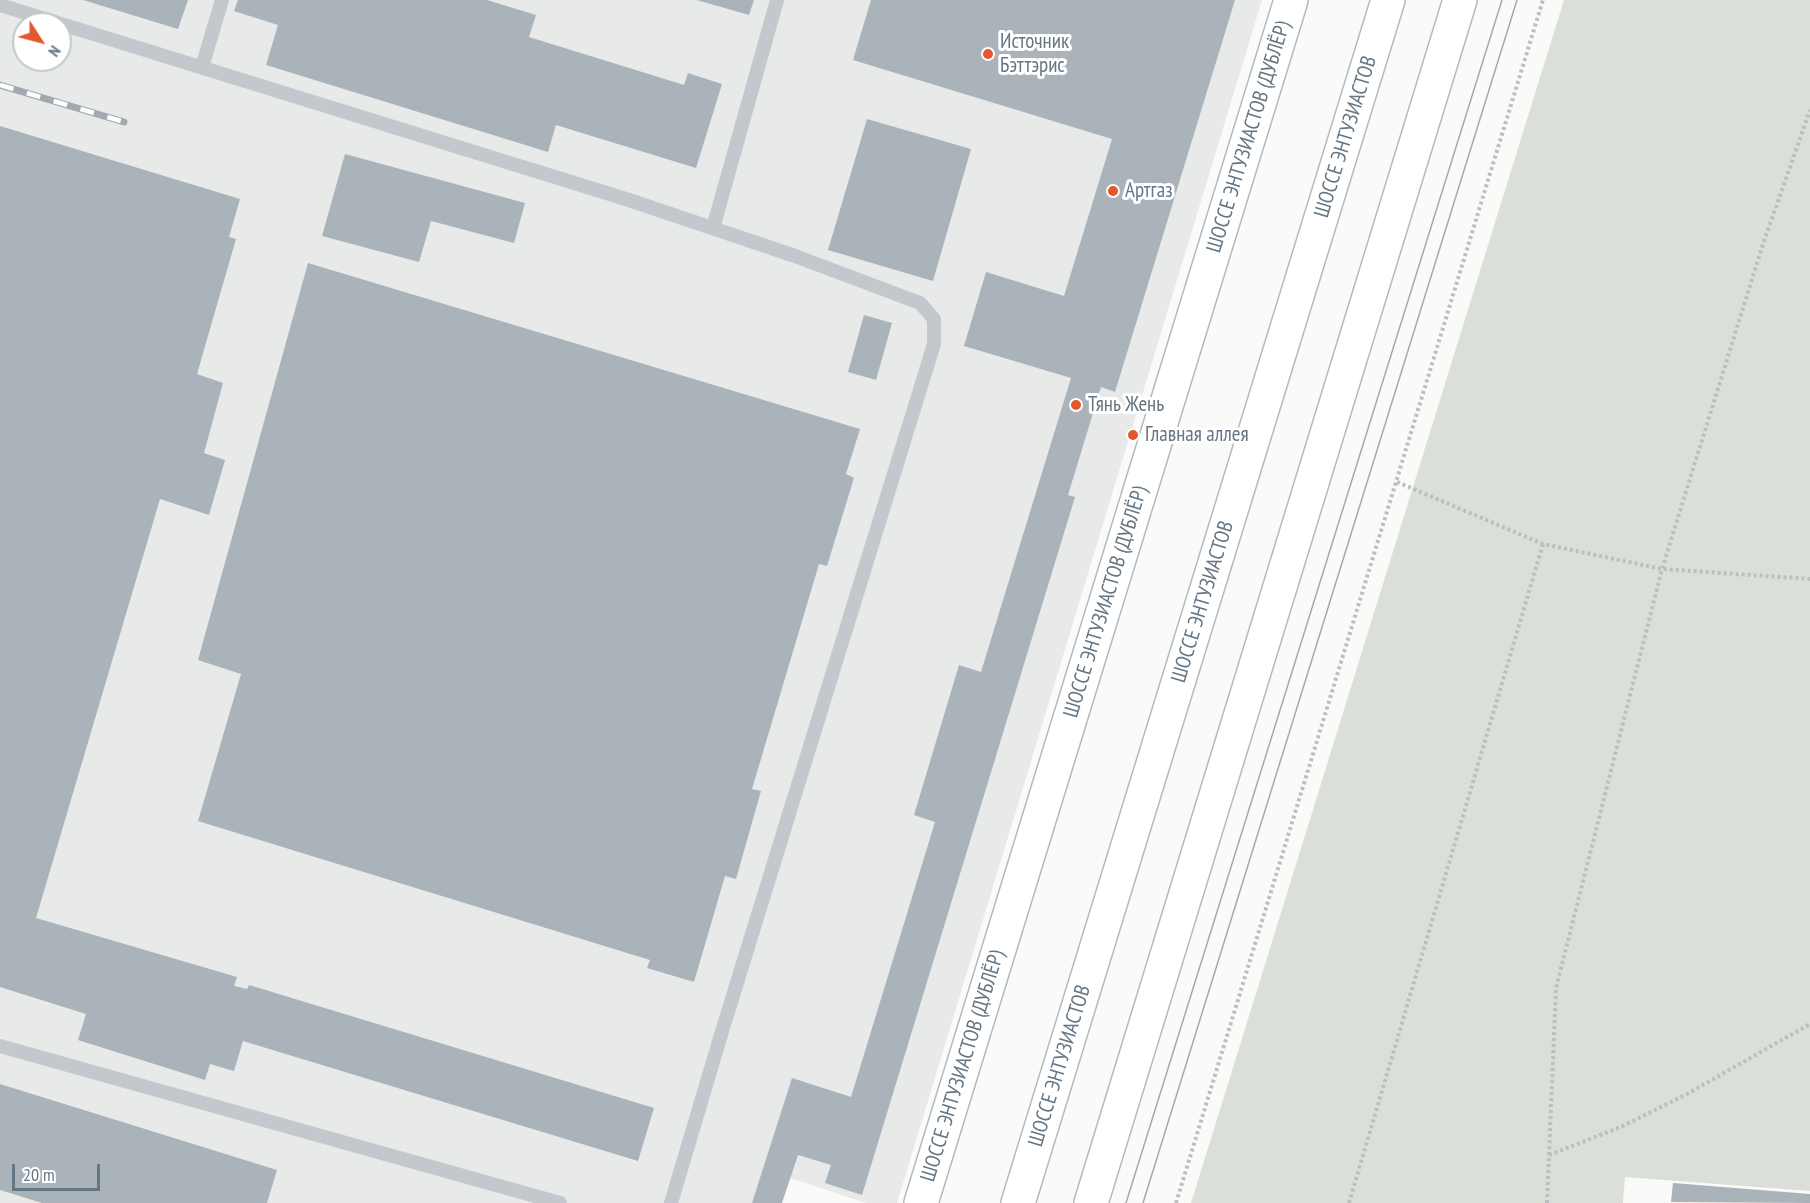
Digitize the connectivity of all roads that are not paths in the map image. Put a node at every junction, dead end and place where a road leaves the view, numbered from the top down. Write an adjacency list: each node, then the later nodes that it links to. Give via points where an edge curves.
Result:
1 (222, 0): 7 (lane)
2 (777, 0): 8 (lane)
3 (1291, 0): 12 (main road, ШОССЕ ЭНТУЗИАСТОВ (ДУБЛЁР))
4 (1388, 0): 13 (main road, ШОССЕ ЭНТУЗИАСТОВ)
5 (1460, 0): 14 (main road)
6 (0, 5): 7 (lane)
7 (202, 68): 8 (lane)
8 (713, 228): 11 (lane, via 920,303 934,319 934,344)
9 (0, 1046): 10 (lane)
10 (560, 1203)
11 (671, 1203)
12 (921, 1203)
13 (1018, 1203)
14 (1091, 1203)

